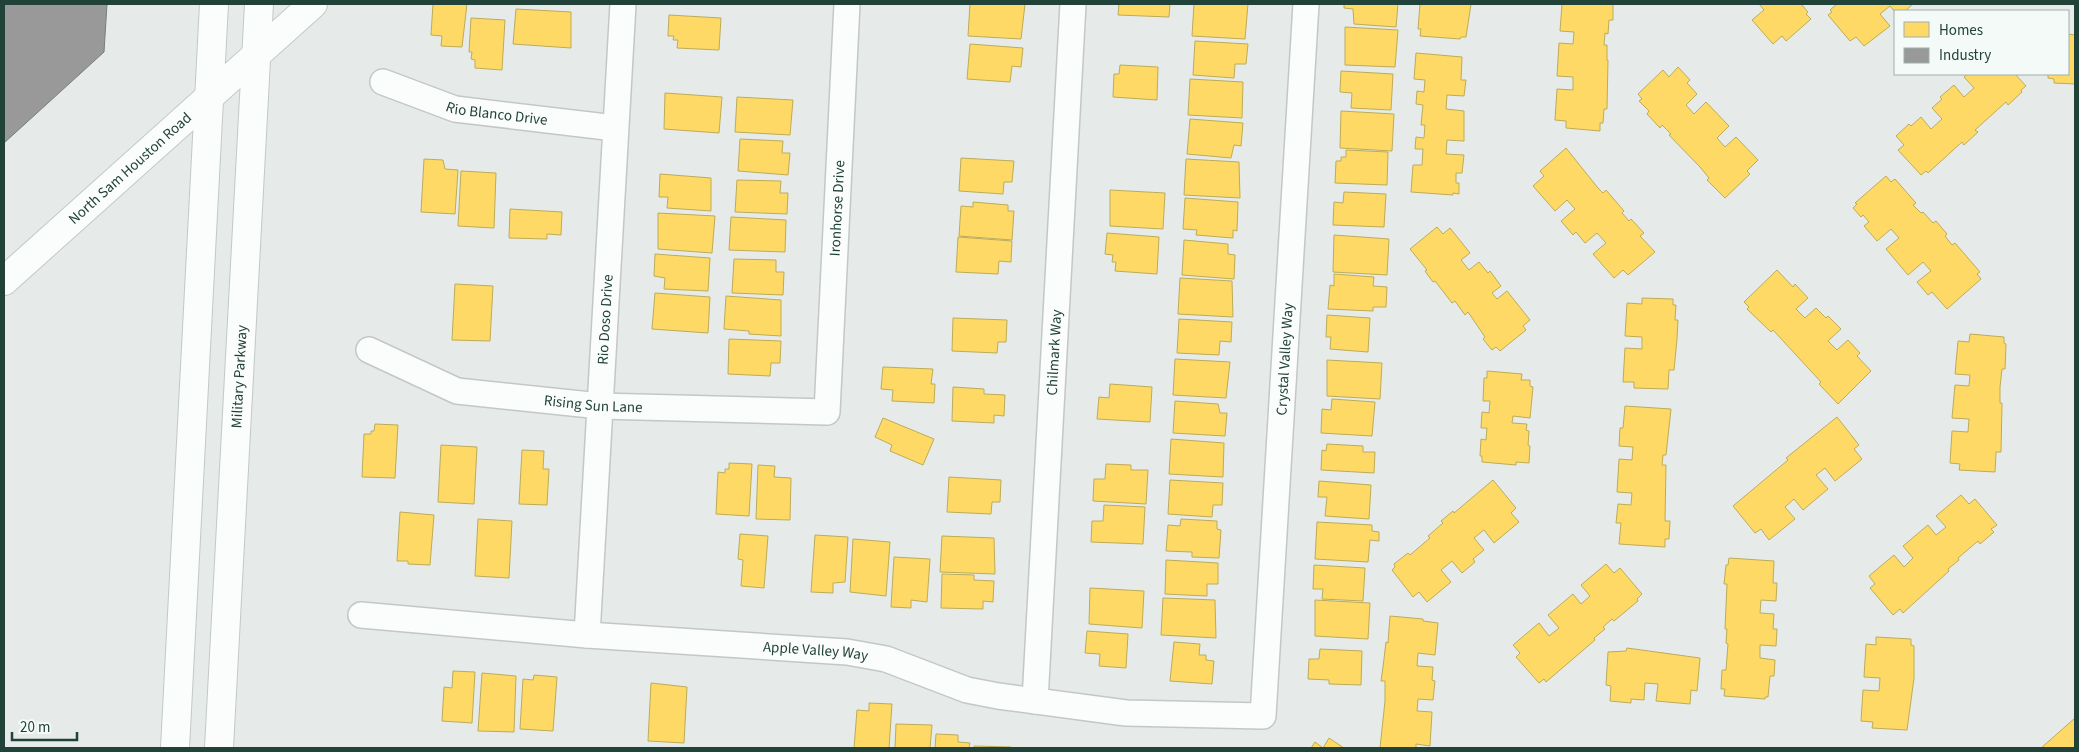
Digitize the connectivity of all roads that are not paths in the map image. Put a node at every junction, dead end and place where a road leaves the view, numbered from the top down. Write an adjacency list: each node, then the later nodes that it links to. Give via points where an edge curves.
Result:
1 (214, 4): 10 (main road)
2 (259, 4): 8 (main road, Military Parkway)
3 (313, 4): 8 (main road, North Sam Houston Road)
4 (623, 4): 11 (street, Rio Doso Drive)
5 (847, 4): 15 (street, Ironhorse Drive)
6 (1073, 4): 18 (street, Chilmark Way)
7 (1306, 4): 19 (street, Crystal Valley Way)
8 (255, 55): 10 (main road, North Sam Houston Road); 21 (main road, Military Parkway)
9 (383, 82): 11 (street, Rio Blanco Drive, via 455,109)
10 (209, 96): 12 (main road, North Sam Houston Road); 20 (main road)
11 (615, 128): 14 (street, Rio Doso Drive)
12 (4, 280)
13 (369, 350): 14 (street, Rising Sun Lane, via 457,391)
14 (600, 406): 15 (street, Rising Sun Lane); 17 (street, Rio Doso Drive)
15 (827, 412)
16 (362, 615): 17 (street, Apple Valley Way)
17 (587, 635): 18 (street, Apple Valley Way, via 847,652 886,659 967,690)
18 (1035, 701): 19 (street, Apple Valley Way, via 1126,713)
19 (1263, 716)
20 (175, 748)
21 (219, 748)

